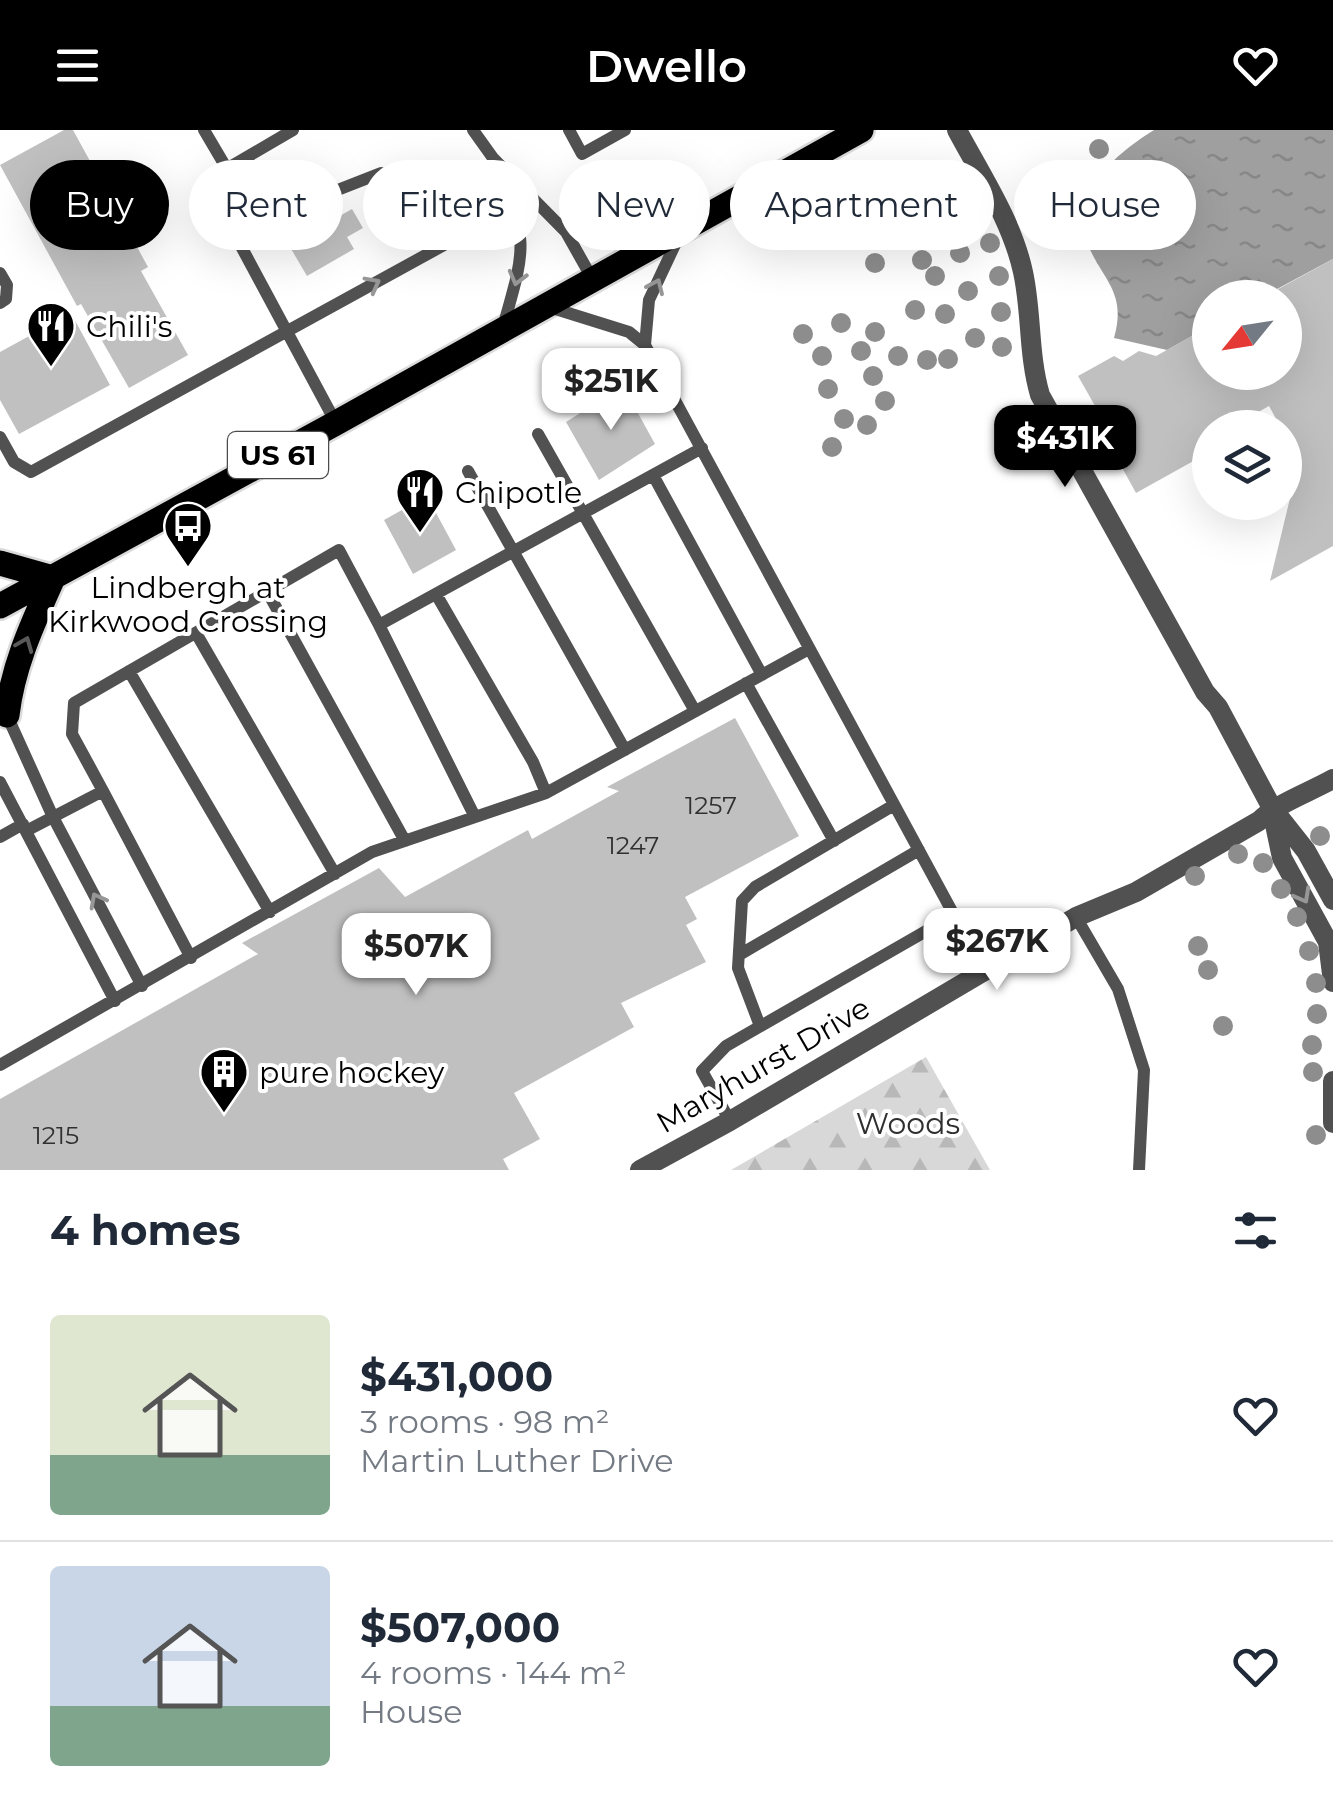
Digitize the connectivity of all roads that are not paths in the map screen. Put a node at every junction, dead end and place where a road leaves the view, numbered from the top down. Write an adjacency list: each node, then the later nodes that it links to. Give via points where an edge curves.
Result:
1 (204, 130): 9 (lane)
2 (473, 130): 8 (lane)
3 (569, 130): 4 (lane, via 582,154)
4 (625, 130)
5 (861, 130): 12 (main road, US 61)
6 (957, 130): 50 (street, via 1014,242 1040,396)
7 (288, 131): 10 (lane)
8 (493, 158): 17 (lane, via 566,232); 21 (lane, one-way to 21, via 522,234)
9 (221, 160)
10 (241, 160)
11 (343, 188): 20 (lane, one-way to 11, via 444,245 444,226 415,182 381,174)
12 (710, 215)
13 (243, 250): 20 (lane)
14 (647, 250): 17 (main road, US 61)
15 (672, 250): 22 (lane, one-way to 15, via 649,300)
16 (0, 273): 18 (lane, via 7,285)
17 (593, 280): 19 (main road, US 61)
18 (0, 303)
19 (546, 306): 21 (main road, US 61); 22 (lane, via 628,332)
20 (287, 330): 23 (lane); 25 (lane, via 31,472 14,462)
21 (502, 332): 23 (main road, US 61)
22 (645, 345): 26 (lane)
23 (336, 424): 32 (main road, US 61)
24 (538, 434): 29 (lane)
25 (0, 437)
26 (702, 448): 28 (lane); 38 (lane)
27 (468, 471): 30 (lane)
28 (653, 475): 29 (lane); 40 (lane)
29 (581, 514): 30 (lane); 43 (lane)
30 (513, 552): 34 (lane); 44 (lane)
31 (0, 563): 32 (main road)
32 (53, 578): 35 (main road, US 61); 42 (main road, one-way to 32)
33 (267, 592): 36 (lane, via 338,550); 37 (lane); 55 (lane)
34 (436, 594): 36 (lane); 48 (lane)
35 (0, 606)
36 (379, 625): 52 (lane)
37 (196, 632): 39 (lane); 58 (lane)
38 (809, 649): 40 (lane); 49 (lane)
39 (129, 671): 47 (lane, via 74,703 72,734); 60 (lane)
40 (762, 675): 41 (lane)
41 (746, 684): 43 (lane); 56 (lane)
42 (4, 708): 51 (lane)
43 (695, 711): 44 (lane)
44 (625, 750): 48 (lane)
45 (1333, 780): 50 (street, Maryhurst Drive)
46 (0, 782): 53 (lane)
47 (104, 791): 51 (lane); 63 (lane)
48 (546, 793): 52 (lane)
49 (894, 805): 56 (lane); 57 (lane)
50 (1272, 808): 59 (street, via 1306,850); 61 (street, Maryhurst Drive, via 1136,892); 64 (street, one-way to 64, via 1282,858 1328,942)
51 (53, 816): 53 (lane); 65 (lane, one-way to 51)
52 (476, 817): 55 (lane)
53 (24, 827): 54 (lane); 66 (lane)
54 (0, 836)
55 (405, 841): 58 (lane)
56 (834, 841): 62 (lane, via 742,901)
57 (919, 850): 62 (lane); 67 (lane, via 954,915)
58 (335, 874): 60 (lane)
59 (1333, 900)
60 (270, 912): 63 (lane)
61 (1076, 917): 70 (street, Maryhurst Drive); 73 (lane, via 1118,989 1144,1070)
62 (739, 955): 67 (lane)
63 (191, 958): 65 (lane)
64 (1333, 982)
65 (142, 986): 66 (lane)
66 (115, 1001): 68 (lane)
67 (760, 1026): 70 (lane, via 726,1046 702,1071)
68 (0, 1065)
69 (1333, 1081): 71 (street)
70 (730, 1121): 72 (street, Maryhurst Drive)
71 (1333, 1123)
72 (640, 1170)
73 (1139, 1170)

